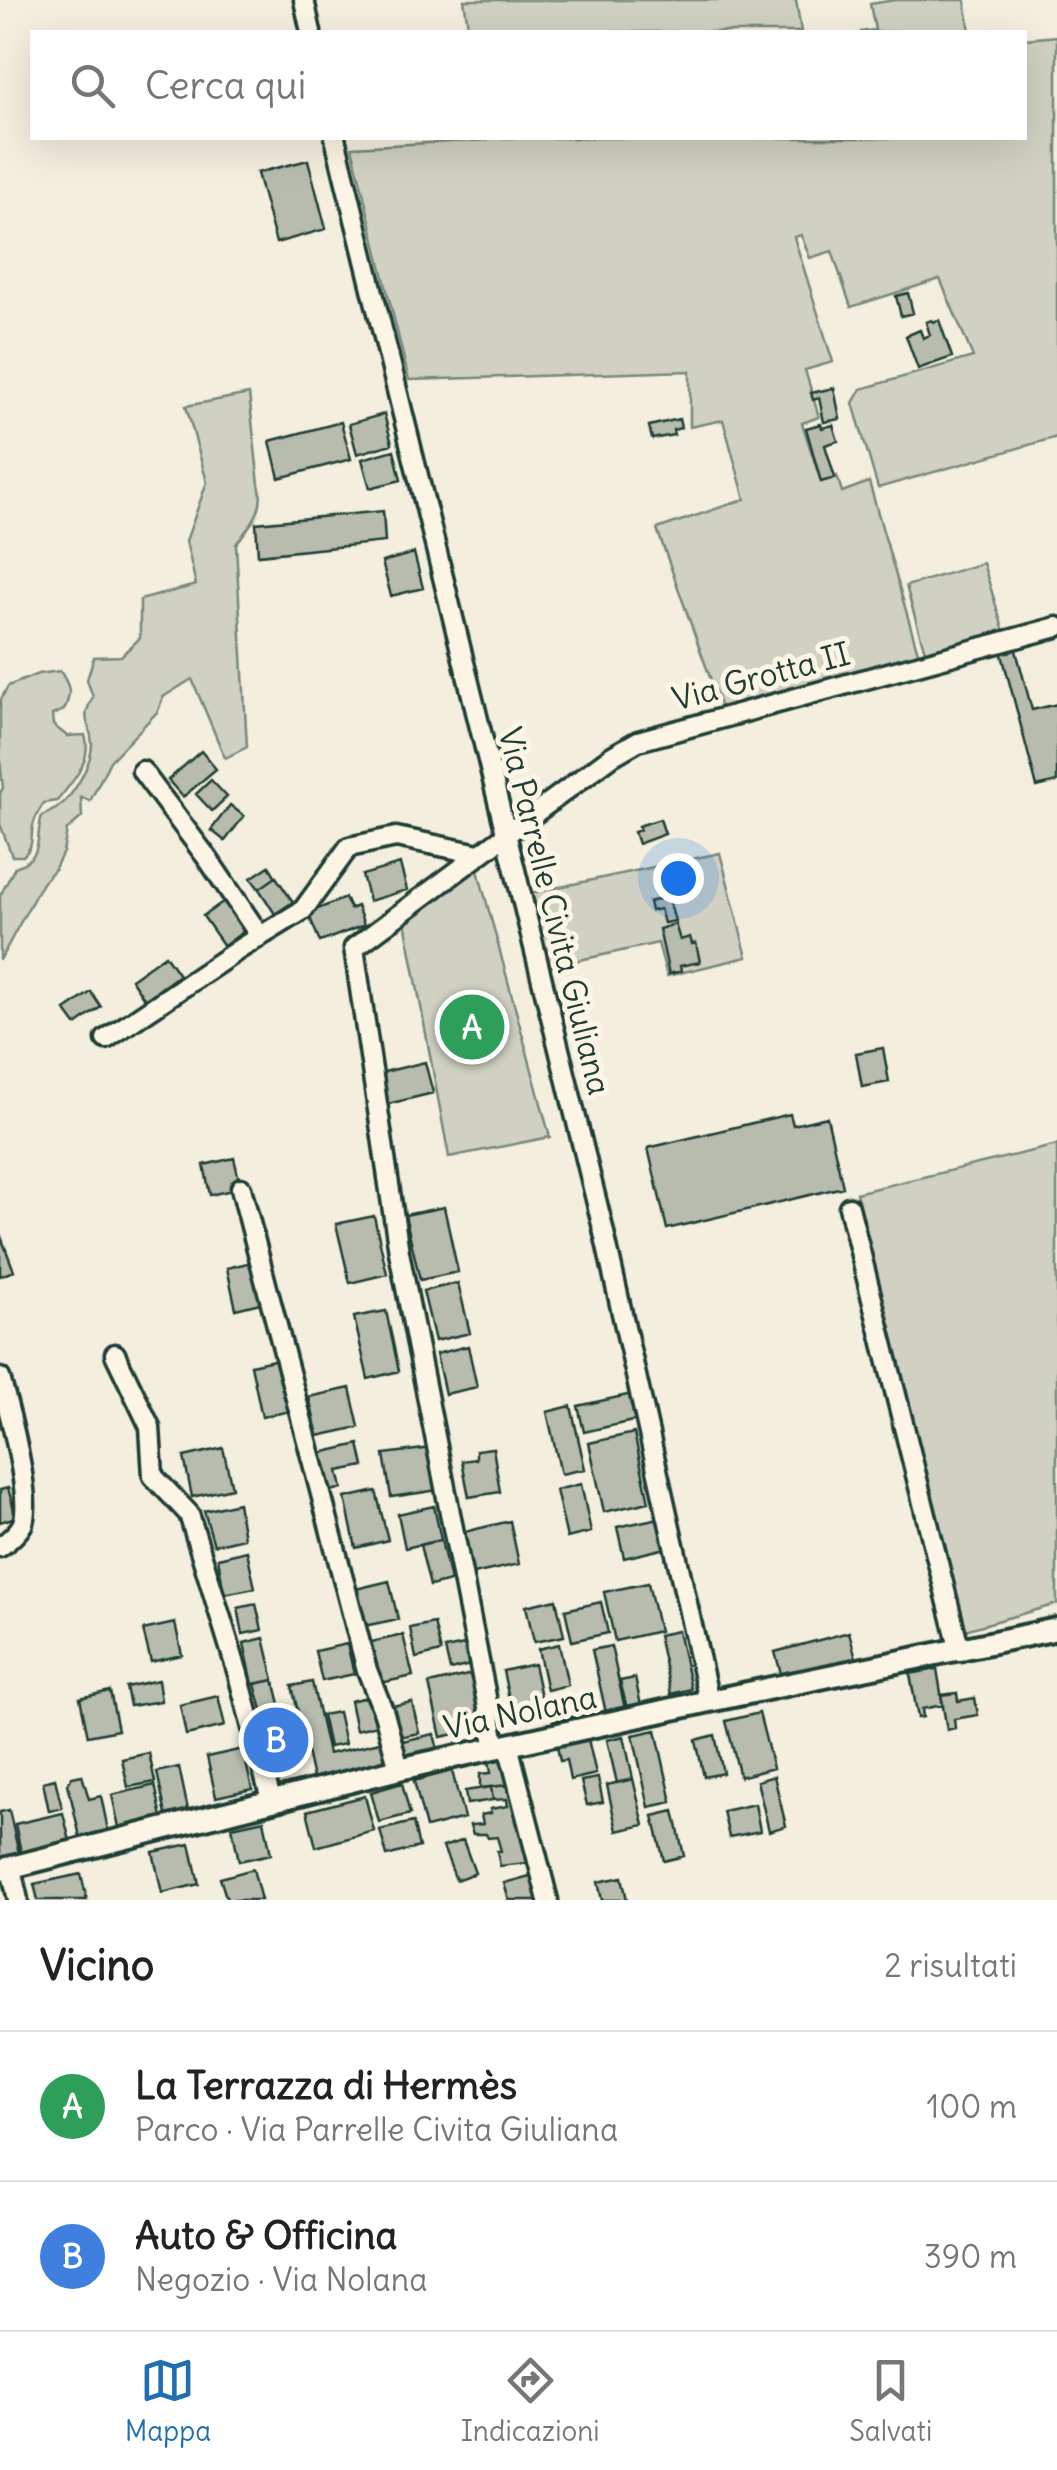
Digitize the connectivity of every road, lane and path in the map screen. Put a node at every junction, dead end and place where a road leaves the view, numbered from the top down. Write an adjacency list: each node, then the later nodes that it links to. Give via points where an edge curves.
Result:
1 (304, 0): 2 (street)
2 (311, 30)
3 (335, 140): 6 (street, Via Parrelle Civita Giuliana)
4 (1057, 627): 6 (street, Via Grotta II, via 638,741)
5 (142, 772): 8 (street)
6 (506, 834): 7 (street, Via Grotta II); 17 (street, Via Parrelle Civita Giuliana)
7 (479, 854): 8 (street, via 396,837 349,847 304,910); 18 (street, Via Grotta II, via 354,948 399,1252)
8 (260, 936): 9 (street)
9 (106, 1039)
10 (241, 1188): 19 (street, via 367,1670)
11 (849, 1207): 16 (street)
12 (115, 1354): 20 (street, via 150,1427 152,1476 189,1514)
13 (0, 1378): 14 (street, via 26,1506 24,1522)
14 (0, 1547)
15 (1057, 1629): 16 (street, Via Nolana)
16 (960, 1651): 17 (street, Via Nolana)
17 (709, 1701): 18 (street, Via Nolana)
18 (502, 1747): 19 (street, Via Nolana); 23 (street)
19 (400, 1770): 20 (street, Via Nolana)
20 (272, 1800): 21 (street, Via Nolana)
21 (6, 1870): 22 (street)
22 (18, 1900)
23 (548, 1900)

